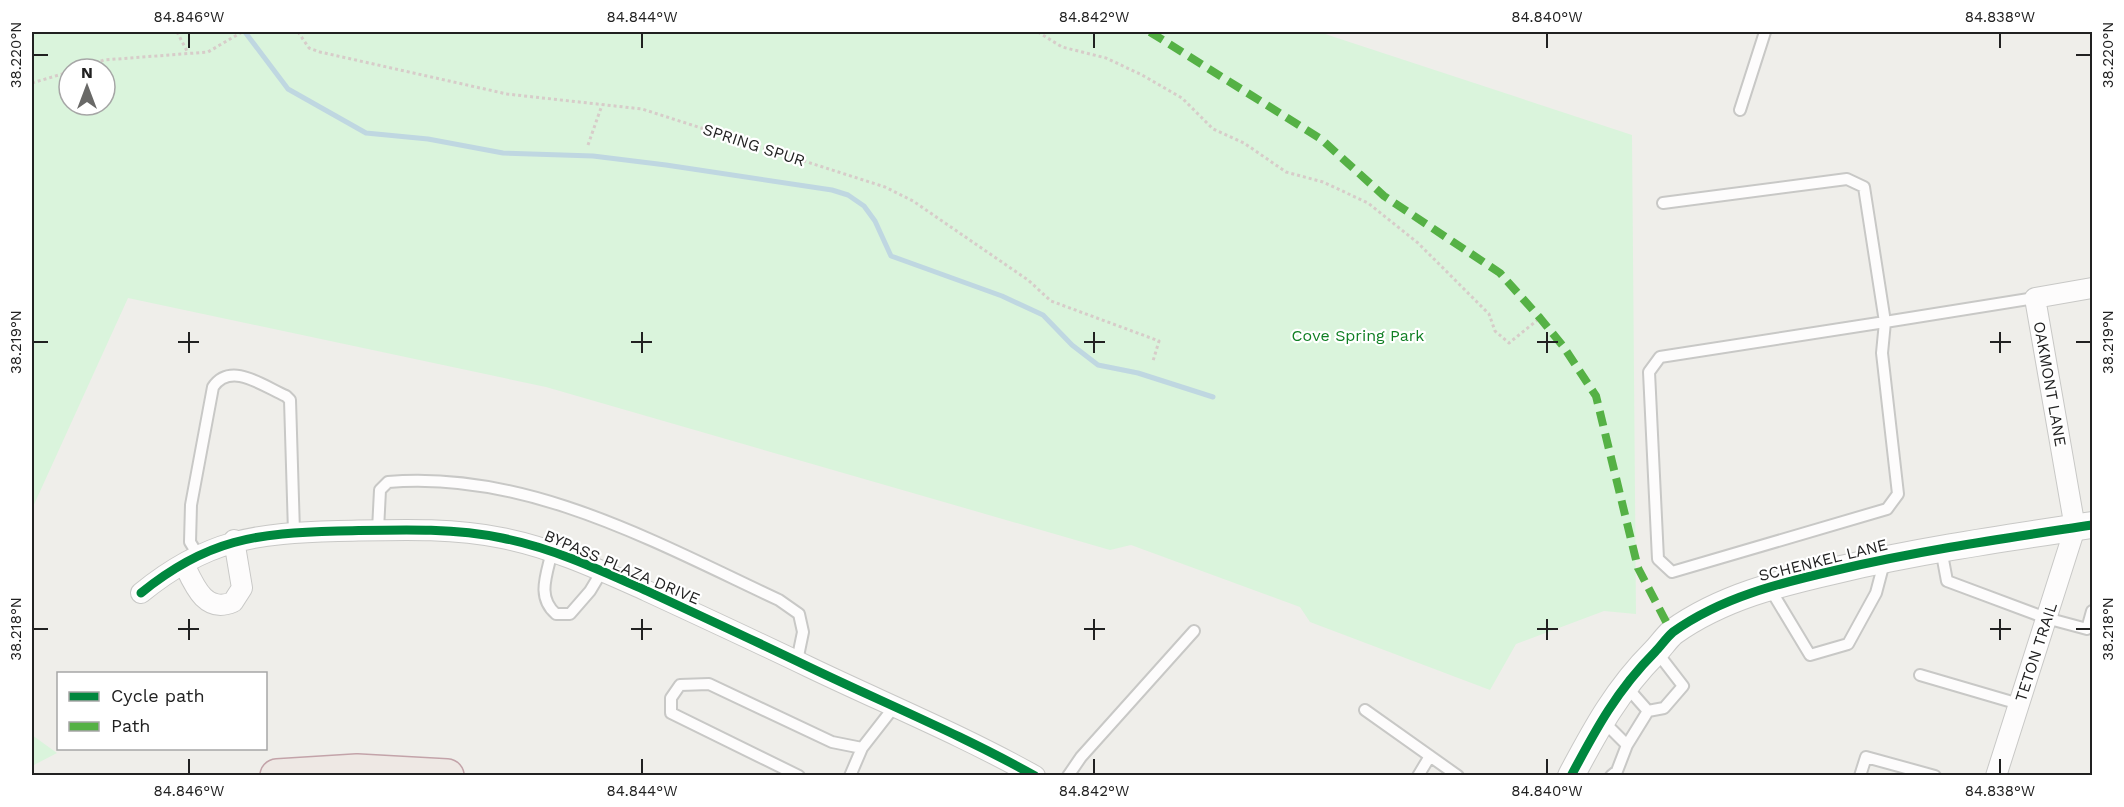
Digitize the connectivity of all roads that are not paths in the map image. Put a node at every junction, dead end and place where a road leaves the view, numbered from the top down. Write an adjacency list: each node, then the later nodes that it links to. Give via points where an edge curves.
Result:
1 (1765, 32): 2 (lane)
2 (1740, 110)
3 (1663, 203): 6 (lane, via 1847,179 1864,187)
4 (2092, 288): 5 (street, OAKMONT LANE)
5 (2035, 298): 6 (lane); 7 (street, OAKMONT LANE)
6 (1885, 322): 6 (lane, via 1660,357 1649,372 1658,559 1672,572 1887,508 1898,494 1882,353)
7 (2084, 527): 11 (street, SCHENKEL LANE); 19 (street, TETON TRAIL)
8 (378, 530): 9 (street, BYPASS PLAZA DRIVE); 12 (street, BYPASS PLAZA DRIVE, via 471,533); 22 (lane, via 380,490 388,482 467,484 543,498 595,517 779,600 799,614 802,633)
9 (294, 532): 10 (street, BYPASS PLAZA DRIVE); 13 (lane, via 290,400 234,373 220,377 213,387 191,505)
10 (234, 540): 13 (street, BYPASS PLAZA DRIVE); 13 (street, via 242,588 233,602 218,606 196,590)
11 (1941, 549): 14 (street, SCHENKEL LANE); 19 (lane, via 1947,581)
12 (552, 551): 15 (street, BYPASS PLAZA DRIVE); 15 (lane, via 543,586 547,606 556,614 570,614)
13 (191, 559): 17 (street, BYPASS PLAZA DRIVE)
14 (1885, 559): 16 (street, SCHENKEL LANE); 16 (lane, via 1876,593 1848,644 1810,656)
15 (602, 571): 22 (street, BYPASS PLAZA DRIVE)
16 (1769, 586): 21 (street, SCHENKEL LANE, via 1708,611 1672,633)
17 (141, 593)
18 (2092, 611): 19 (lane, via 2087,629)
19 (2046, 618): 25 (street, TETON TRAIL)
20 (1194, 631): 40 (lane)
21 (1656, 651): 24 (street, SCHENKEL LANE); 28 (lane, via 1683,686 1664,708)
22 (797, 662): 26 (street, BYPASS PLAZA DRIVE)
23 (1920, 675): 25 (lane)
24 (1625, 684): 28 (lane); 29 (street, SCHENKEL LANE)
25 (2019, 704): 46 (street, TETON TRAIL)
26 (894, 707): 31 (lane); 33 (street, BYPASS PLAZA DRIVE)
27 (1365, 710): 32 (lane)
28 (1648, 711): 30 (lane)
29 (1601, 720): 30 (lane); 34 (street, SCHENKEL LANE)
30 (1627, 745): 43 (lane, via 1617,771)
31 (862, 748): 37 (lane, via 832,742 709,684 680,685 671,698 671,713); 38 (lane)
32 (1430, 756): 41 (lane); 42 (lane)
33 (1009, 769): 39 (street, BYPASS PLAZA DRIVE)
34 (1576, 774)
35 (277, 776): 36 (highway, via 357,771)
36 (447, 776)
37 (799, 776)
38 (850, 776)
39 (1035, 776)
40 (1068, 776)
41 (1418, 776)
42 (1458, 776)
43 (1611, 776)
44 (1860, 776): 45 (lane, via 1866,757)
45 (1935, 776)
46 (1996, 776)

